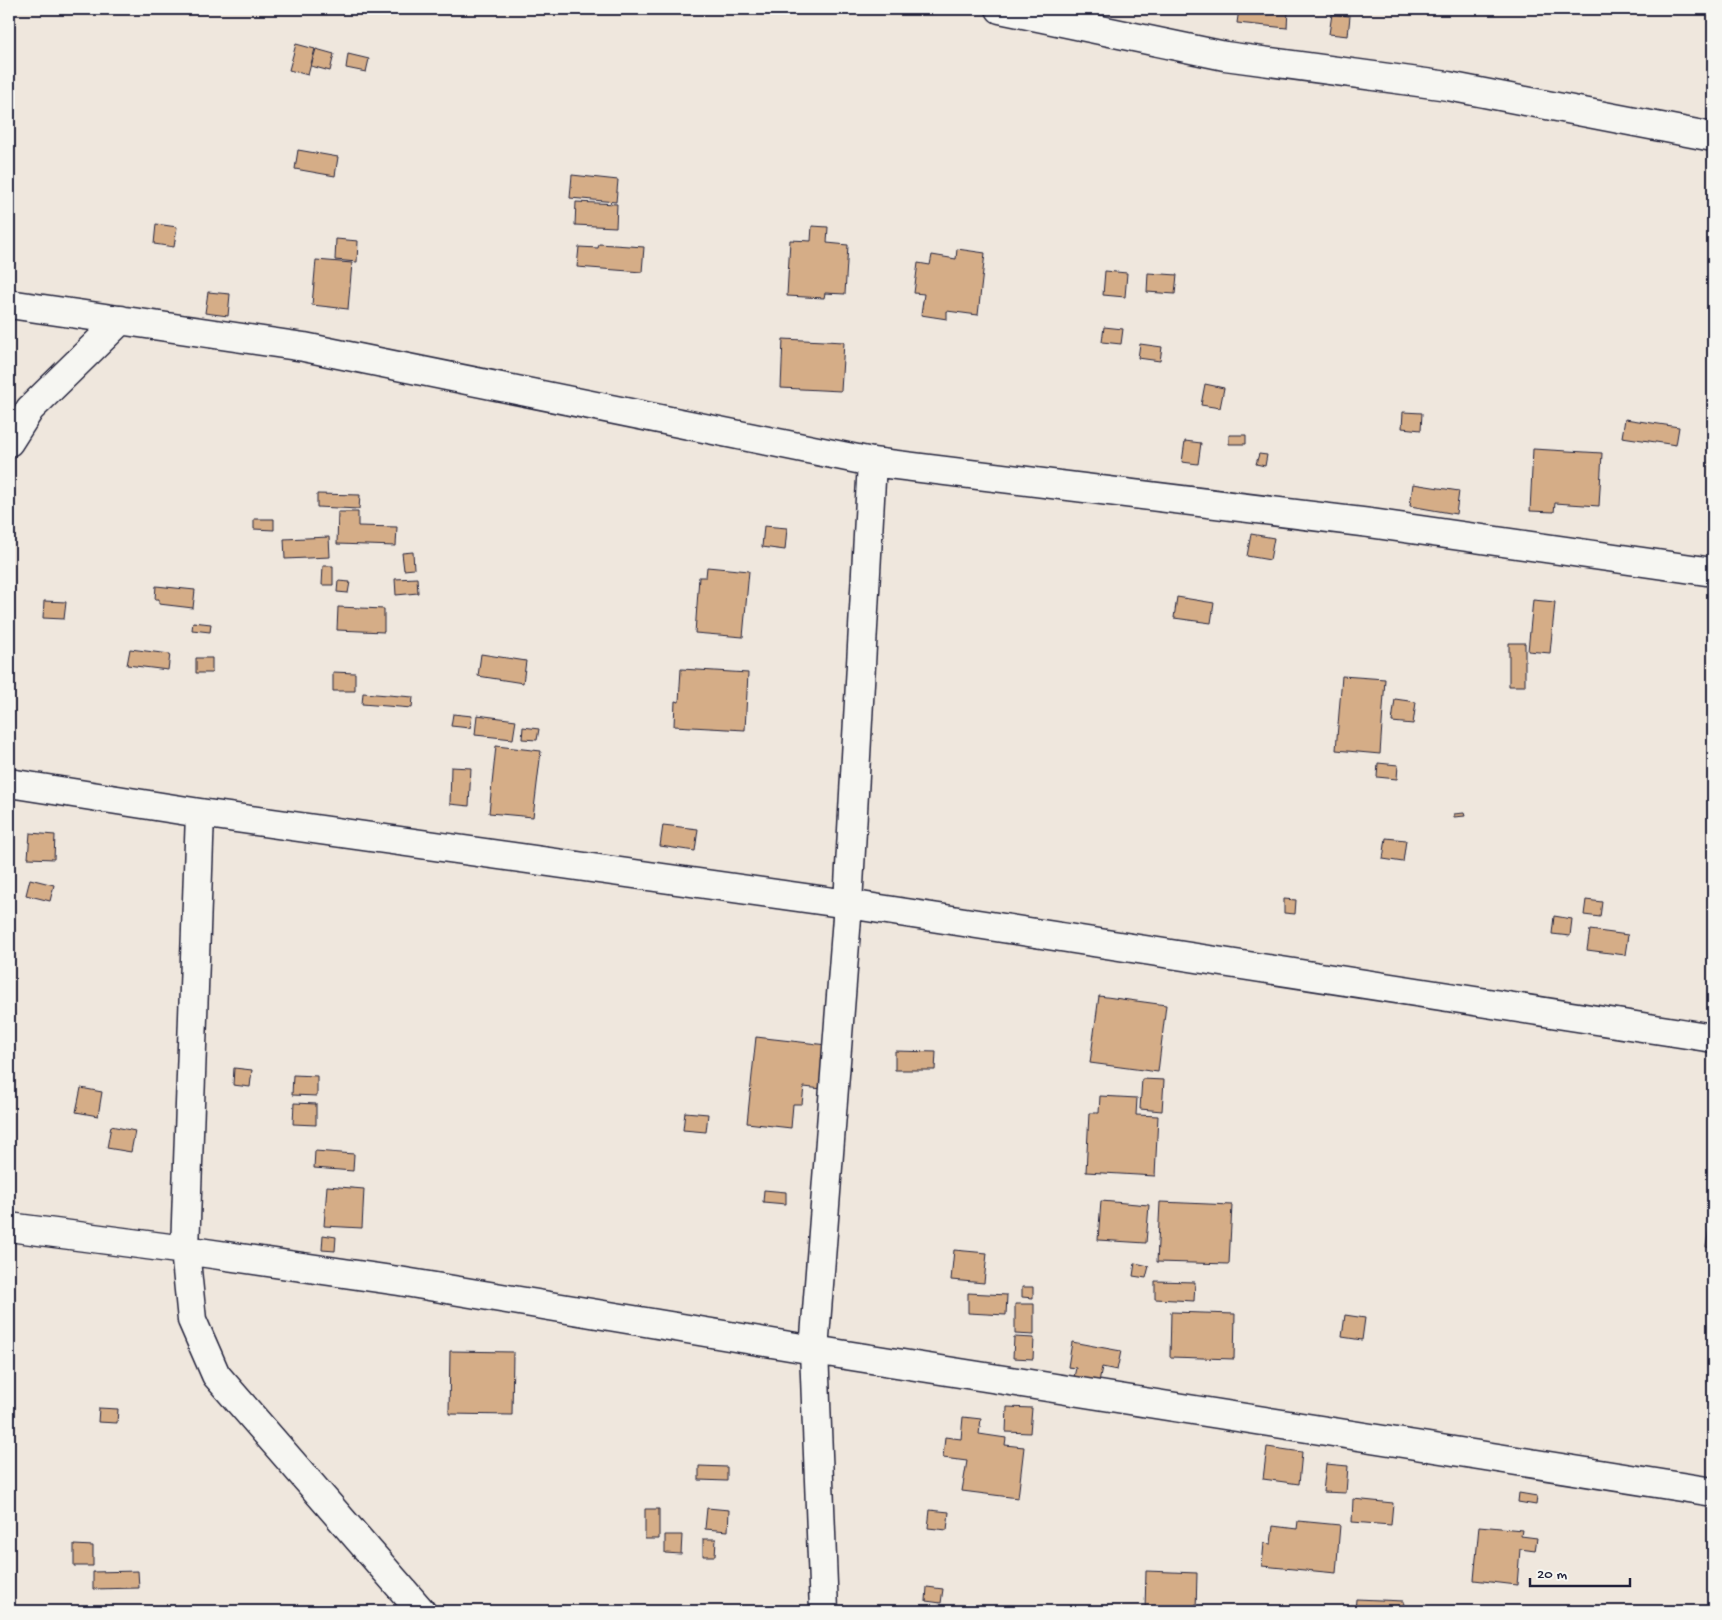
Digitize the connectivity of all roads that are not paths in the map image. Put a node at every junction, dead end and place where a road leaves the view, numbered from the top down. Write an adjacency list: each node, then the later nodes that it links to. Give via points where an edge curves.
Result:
1 (1000, 9): 2 (street, via 1225,56 1448,86)
2 (1713, 137)
3 (9, 304): 4 (street)
4 (120, 320): 5 (street, via 30,409); 6 (street, via 304,347)
5 (9, 442)
6 (872, 462): 7 (street, via 1370,523); 10 (street)
7 (1713, 572)
8 (9, 783): 9 (street)
9 (200, 813): 10 (street); 13 (street)
10 (848, 904): 11 (street); 14 (street)
11 (1713, 1038)
12 (9, 1227): 13 (street)
13 (185, 1250): 14 (street, via 399,1281); 16 (street, via 192,1320 216,1375)
14 (814, 1350): 15 (street); 17 (street)
15 (1713, 1492)
16 (421, 1611)
17 (824, 1611)

